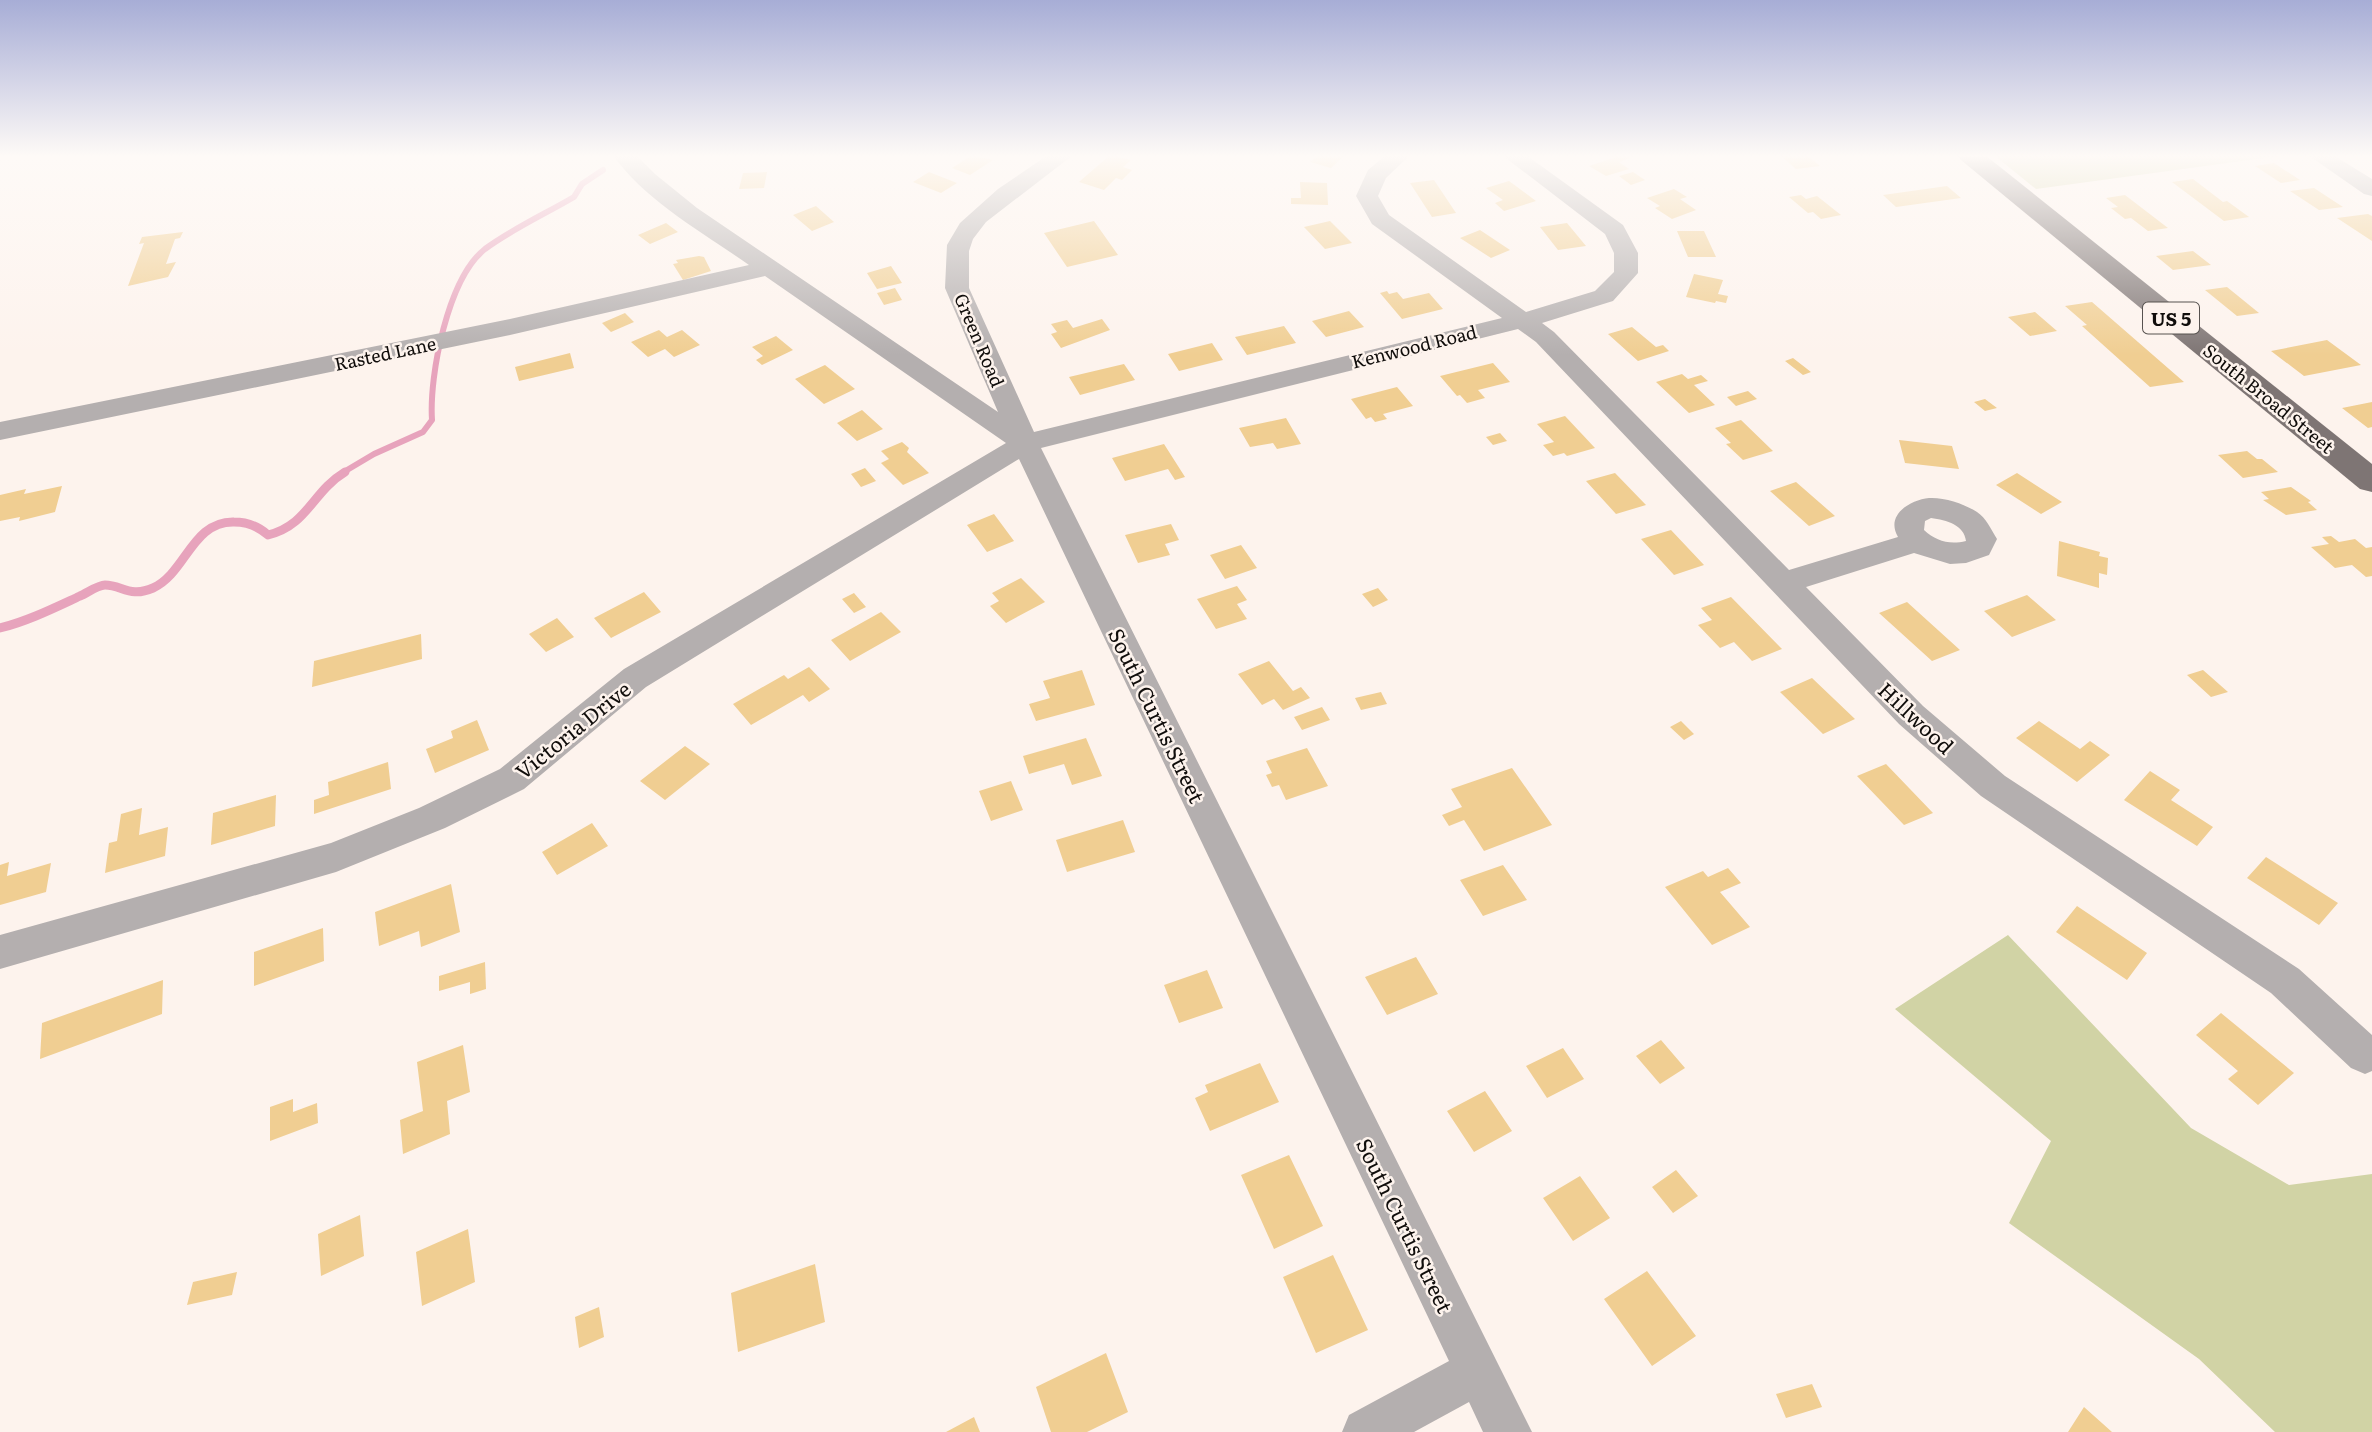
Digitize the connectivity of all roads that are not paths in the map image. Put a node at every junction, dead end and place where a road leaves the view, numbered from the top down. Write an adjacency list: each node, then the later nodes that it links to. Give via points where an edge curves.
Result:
1 (702, 222): 6 (street, South Curtis Street)
2 (973, 222): 9 (street, Green Road, via 962,237 956,260 957,288)
3 (1384, 222): 7 (street, Hillwood)
4 (1604, 222): 7 (street, Kenwood Road, via 1615,230 1626,253 1626,273 1604,296)
5 (2052, 222): 10 (main road, South Broad Street / US 5)
6 (769, 268): 8 (street, Rasted Lane, via 458,338); 9 (street, South Curtis Street)
7 (1520, 319): 9 (street, Kenwood Road); 12 (street, Hillwood, via 1545,337)
8 (0, 431)
9 (1025, 443): 13 (street, Victoria Drive, via 635,678 512,779 336,857); 15 (street, South Curtis Street)
10 (2372, 481)
11 (1918, 541): 12 (street)
12 (1783, 583): 14 (street, Hillwood, via 1911,715 1993,786 2285,981)
13 (0, 952)
14 (2365, 1055)
15 (1478, 1371): 16 (street); 17 (street, South Curtis Street)
16 (1366, 1432)
17 (1508, 1432)

